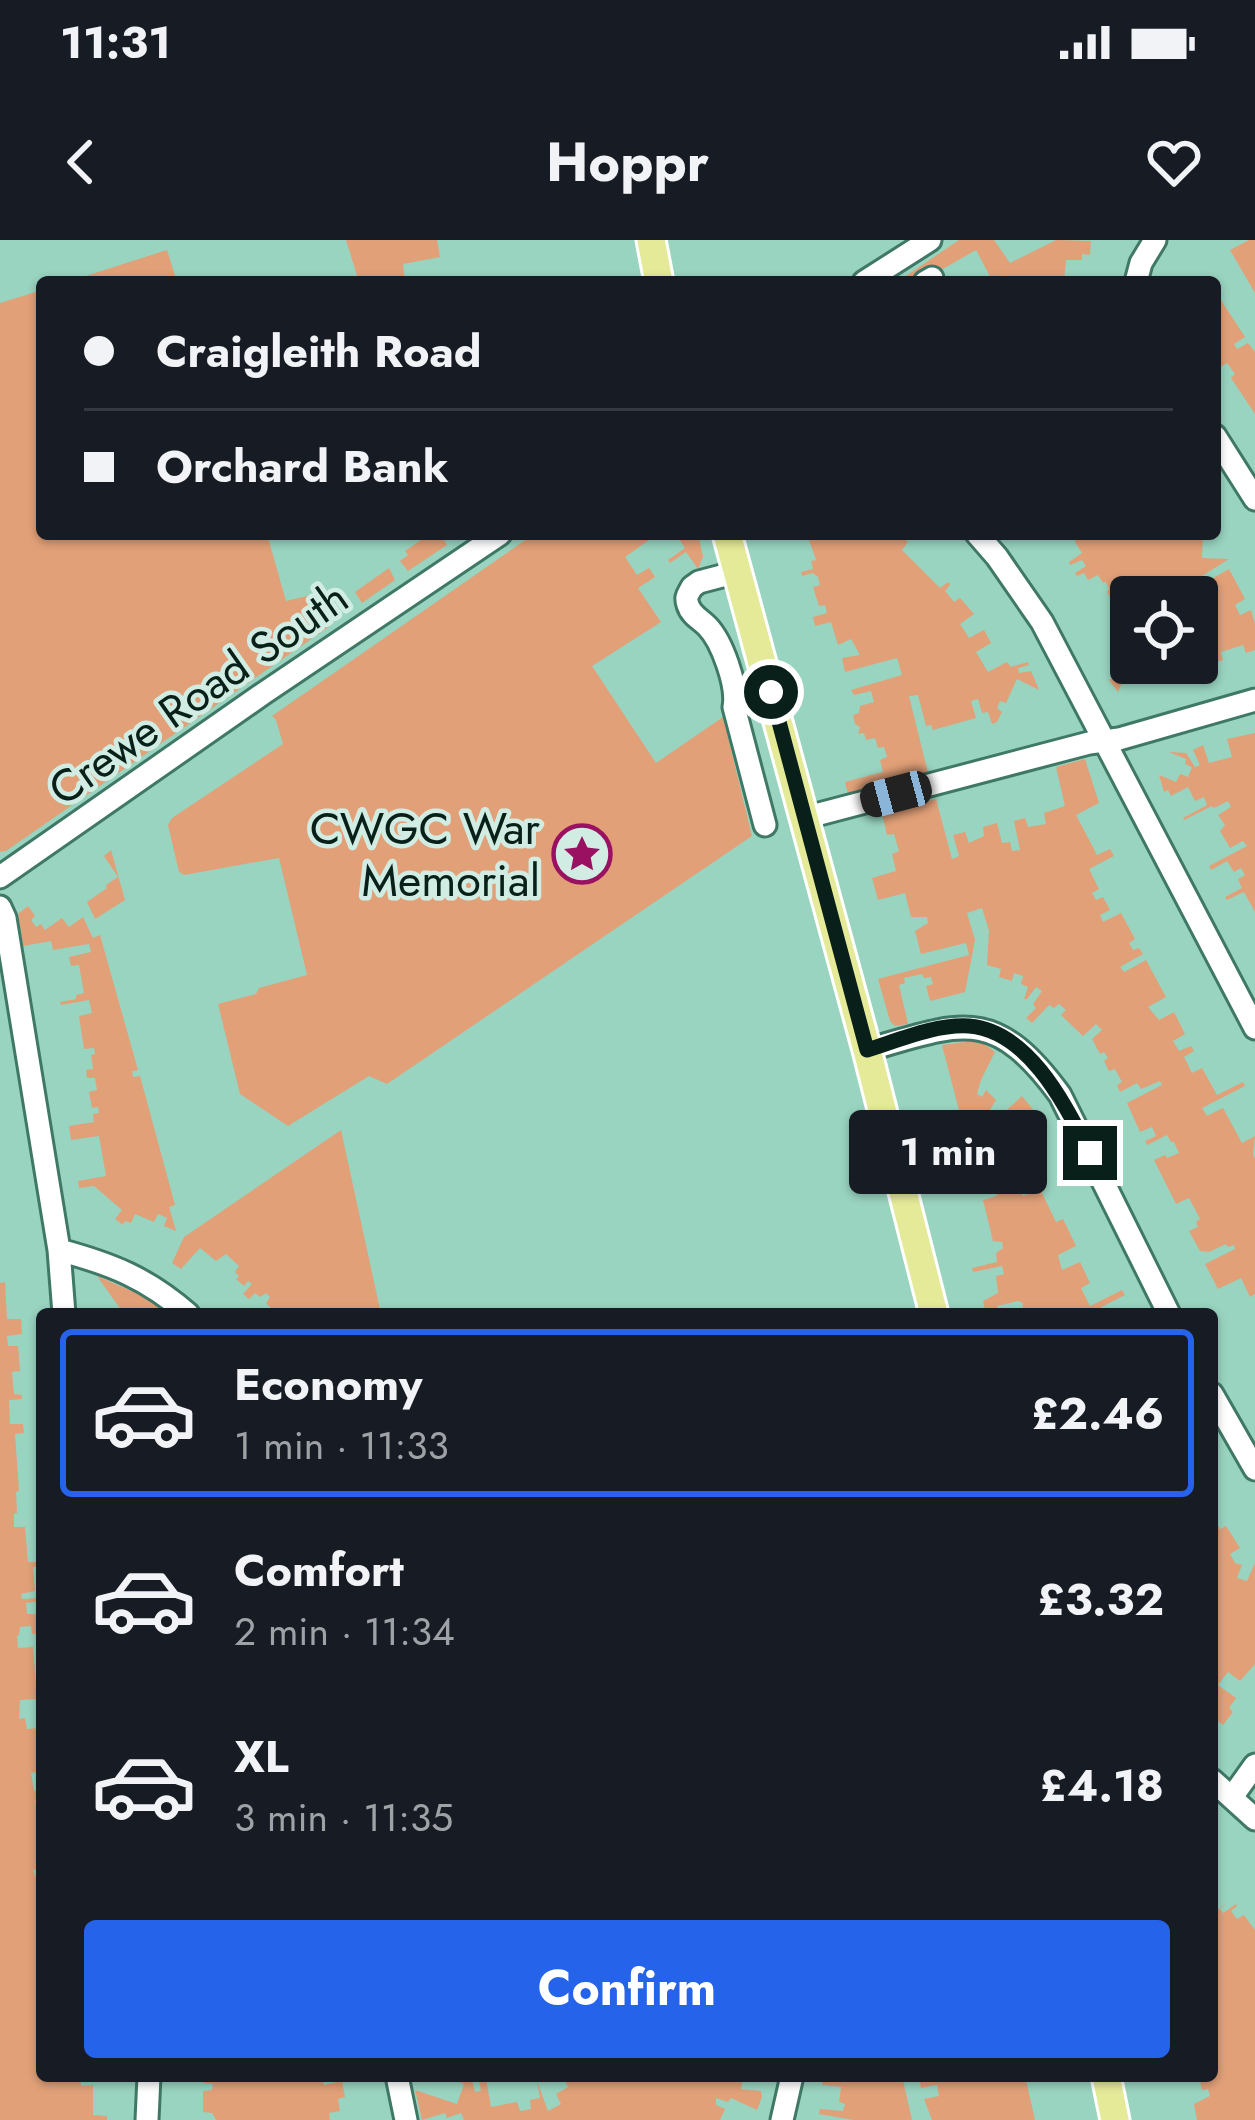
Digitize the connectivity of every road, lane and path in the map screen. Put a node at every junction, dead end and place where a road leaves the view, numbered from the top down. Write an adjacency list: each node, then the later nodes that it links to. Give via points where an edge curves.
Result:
1 (651, 240): 4 (main road)
2 (930, 240): 5 (street)
3 (1155, 240): 6 (street)
4 (658, 276)
5 (876, 276)
6 (1138, 276)
7 (1221, 445): 8 (street)
8 (1255, 499)
9 (729, 540): 12 (main road)
10 (982, 540): 14 (street, via 1042,622)
11 (468, 542): 17 (street, Crewe Road South)
12 (737, 572): 15 (main road); 16 (street, via 692,587 687,603 720,645)
13 (1255, 700): 14 (street)
14 (1104, 741): 15 (street); 19 (street)
15 (804, 818): 20 (main road)
16 (765, 825)
17 (0, 877)
18 (0, 908): 21 (street)
19 (1255, 1028)
20 (867, 1050): 24 (main road); 25 (street, via 964,1026 1016,1047 1060,1095)
21 (59, 1250): 22 (street); 23 (street, via 127,1272)
22 (64, 1308)
23 (181, 1308)
24 (932, 1308)
25 (1166, 1308)
26 (1218, 1404): 27 (street)
27 (1255, 1469)
28 (1255, 1765): 30 (street)
29 (1218, 1785): 30 (street)
30 (1232, 1797): 31 (street)
31 (1255, 1819)
32 (149, 2082): 36 (street)
33 (398, 2082): 37 (street)
34 (791, 2082): 38 (street)
35 (1107, 2082): 39 (main road)
36 (147, 2120)
37 (406, 2120)
38 (782, 2120)
39 (1115, 2120)

